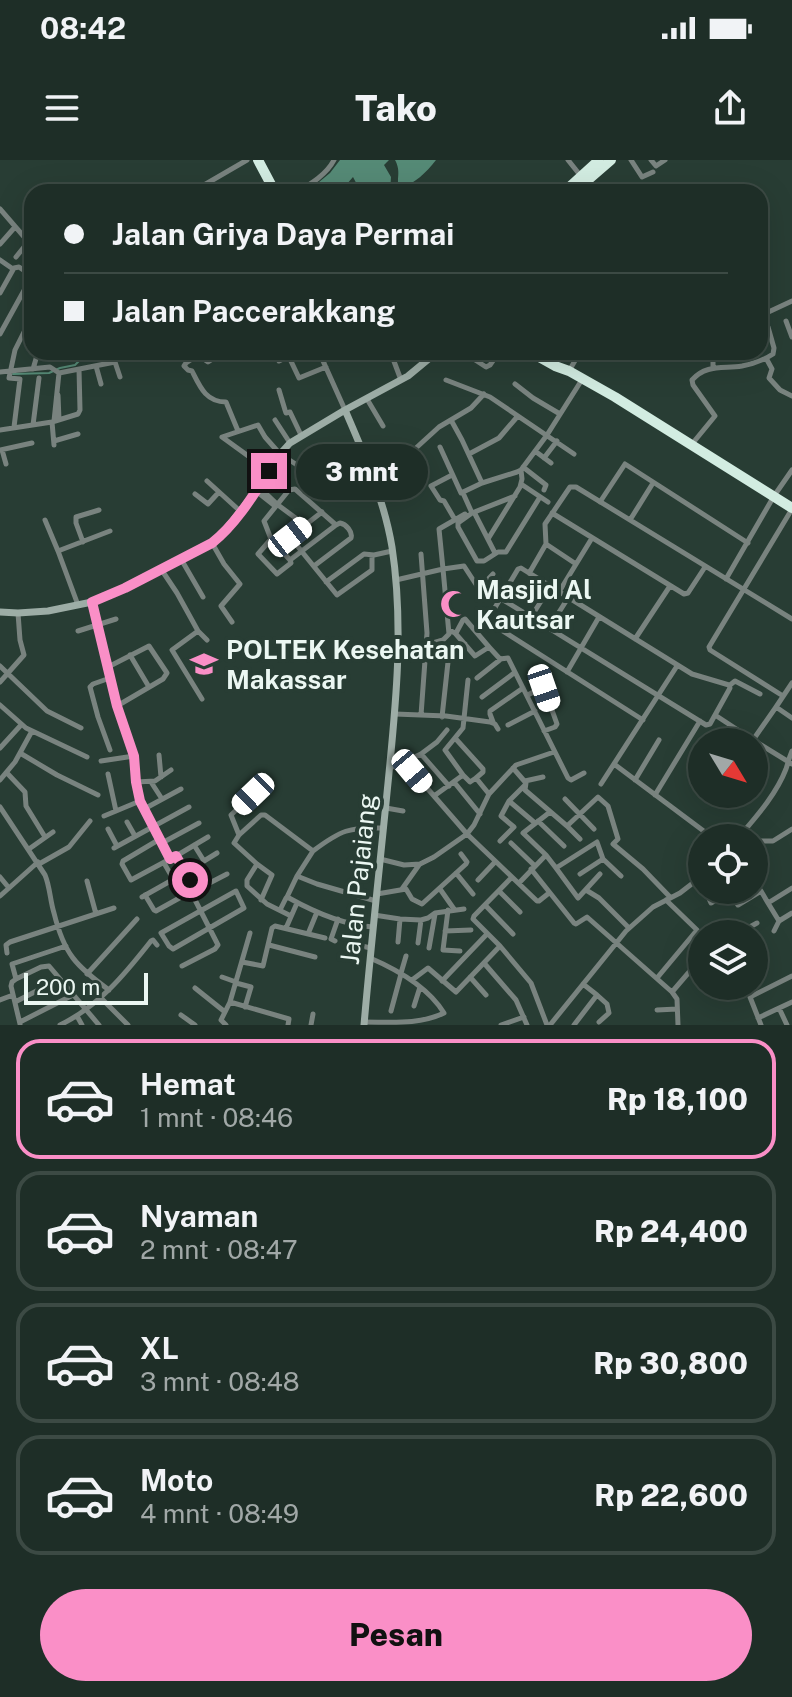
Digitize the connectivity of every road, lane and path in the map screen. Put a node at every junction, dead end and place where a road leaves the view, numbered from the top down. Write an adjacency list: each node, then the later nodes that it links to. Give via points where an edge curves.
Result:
1 (247, 160): 12 (street)
2 (258, 160): 13 (highway)
3 (334, 160): 14 (street)
4 (568, 160): 11 (street)
5 (600, 160): 11 (highway)
6 (611, 160): 16 (highway)
7 (631, 160): 10 (street, via 642,177)
8 (651, 160): 9 (street, via 656,166)
9 (665, 160)
10 (653, 172)
11 (581, 176): 15 (highway)
12 (206, 184)
13 (271, 184)
14 (309, 184)
15 (574, 184)
16 (578, 184)
17 (1, 211): 18 (street)
18 (15, 227): 19 (street); 20 (street)
19 (24, 237)
20 (0, 244)
21 (24, 250): 22 (street)
22 (16, 257)
23 (0, 260): 24 (street)
24 (16, 268): 25 (street); 26 (street)
25 (24, 272)
26 (1, 288)
27 (24, 290): 33 (street)
28 (792, 301): 29 (street)
29 (768, 312)
30 (786, 321): 34 (street)
31 (768, 327): 35 (street, via 774,353)
32 (24, 331): 59 (street)
33 (0, 334)
34 (792, 337)
35 (768, 357)
36 (36, 360): 55 (street)
37 (190, 360): 82 (street, via 184,366 205,395 226,402)
38 (291, 360): 52 (street, via 300,378)
39 (323, 360): 52 (street)
40 (329, 360): 52 (street)
41 (394, 360): 64 (street)
42 (428, 360): 64 (main road)
43 (475, 360): 44 (street, via 486,367)
44 (493, 360)
45 (544, 360): 57 (highway)
46 (556, 360): 57 (highway)
47 (575, 360): 57 (street)
48 (713, 360): 54 (street)
49 (760, 360): 54 (street)
50 (767, 360): 70 (street, via 769,378)
51 (115, 362): 53 (street); 61 (street)
52 (325, 364): 72 (street)
53 (96, 366): 56 (street); 66 (street)
54 (713, 368): 89 (street, via 692,381 717,414)
55 (33, 369): 58 (street); 59 (street)
56 (79, 369): 58 (street); 77 (street, via 79,412)
57 (568, 370): 63 (highway)
58 (57, 371): 77 (street)
59 (9, 374): 60 (street); 80 (street, via 20,379)
60 (1, 376)
61 (120, 377)
62 (39, 378): 78 (street)
63 (583, 378): 73 (street); 89 (highway)
64 (401, 380): 71 (main road)
65 (446, 380): 69 (street)
66 (101, 384)
67 (515, 384): 73 (street)
68 (279, 390): 84 (street)
69 (484, 394): 74 (street); 76 (street)
70 (792, 396)
71 (367, 399): 72 (main road); 79 (street)
72 (345, 410): 84 (main road); 103 (main road, Jalan Pajaiang)
73 (560, 414): 85 (street)
74 (517, 417): 85 (street); 94 (street, via 499,438)
75 (275, 420): 88 (street)
76 (451, 420): 94 (street); 103 (street)
77 (55, 421): 78 (street); 83 (street, via 54,443)
78 (33, 425): 80 (street)
79 (383, 426)
80 (14, 427): 81 (street)
81 (0, 430)
82 (238, 431): 93 (street, via 258,425); 101 (street, via 222,438)
83 (78, 434)
84 (301, 435): 88 (main road)
85 (547, 435): 86 (street); 92 (street)
86 (557, 441): 95 (street); 96 (street)
87 (32, 443): 91 (street)
88 (290, 443): 93 (main road)
89 (691, 445): 114 (highway)
90 (440, 447): 102 (street)
91 (1, 450): 98 (street)
92 (535, 451): 96 (street); 99 (street)
93 (280, 454): 101 (main road); 116 (street, via 308,472 325,473)
94 (469, 454): 105 (street)
95 (574, 454)
96 (544, 458): 97 (street)
97 (551, 463)
98 (6, 464)
99 (522, 468): 105 (street); 107 (street); 109 (street, via 546,485)
100 (792, 470): 114 (street)
101 (269, 471): 108 (main road)
102 (452, 475): 111 (street); 126 (street, via 431,486)
103 (374, 479): 142 (main road, Jalan Pajaiang)
104 (207, 481): 110 (street)
105 (482, 483): 111 (street)
106 (653, 483): 118 (street, via 625,464); 128 (street); 138 (street)
107 (521, 484): 113 (street); 115 (street)
108 (257, 489): 119 (street); 122 (main road)
109 (544, 490)
110 (219, 492): 112 (street, via 208,504); 122 (street)
111 (461, 492): 124 (street)
112 (195, 494)
113 (515, 496): 124 (street); 135 (street)
114 (774, 496): 120 (highway); 138 (street)
115 (540, 497): 117 (street); 144 (street, via 506,552)
116 (343, 498)
117 (548, 502)
118 (600, 502): 125 (street, via 571,486); 128 (street)
119 (277, 504): 123 (street, via 295,489); 129 (street); 134 (street, via 264,521)
120 (792, 509): 162 (street)
121 (99, 510): 136 (street, via 76,517)
122 (240, 511): 137 (main road)
123 (322, 512): 129 (street); 130 (street)
124 (472, 512): 126 (street); 135 (street); 144 (street, via 457,524 474,558 484,561)
125 (552, 513): 133 (street); 139 (street, via 545,526)
126 (454, 518): 153 (street, via 439,529)
127 (45, 520): 141 (street)
128 (630, 520): 151 (street)
129 (305, 525): 132 (street)
130 (336, 525): 143 (street); 150 (street, via 342,523 352,537)
131 (110, 531): 136 (street)
132 (290, 537): 140 (street); 143 (street)
133 (592, 538): 149 (street); 160 (street)
134 (271, 539): 140 (street); 148 (street, via 258,556 276,574)
135 (488, 539): 144 (street)
136 (83, 542): 141 (street)
137 (212, 543): 147 (main road); 175 (street, via 240,582 221,606)
138 (748, 543): 157 (street)
139 (546, 544): 149 (street); 154 (street)
140 (277, 547): 148 (street)
141 (58, 551): 168 (street)
142 (392, 551): 146 (street); 158 (main road, Jalan Pajaiang)
143 (302, 552): 148 (street); 150 (street)
144 (495, 553)
145 (421, 554): 155 (street)
146 (372, 555): 159 (street, via 364,554); 159 (street, via 372,570 338,595)
147 (181, 559): 152 (main road); 164 (street)
148 (290, 560)
149 (576, 564): 163 (street)
150 (314, 566): 159 (street)
151 (705, 567): 157 (street); 160 (street, via 687,594)
152 (161, 569): 167 (main road); 179 (street)
153 (443, 569): 155 (street); 156 (street, via 464,566 479,589); 180 (street)
154 (529, 573): 161 (street); 165 (street, via 519,568)
155 (422, 574): 158 (street); 185 (street)
156 (493, 574)
157 (726, 579): 162 (street)
158 (396, 580): 184 (main road, Jalan Pajaiang)
159 (326, 582)
160 (670, 586): 181 (street)
161 (550, 587): 163 (street); 171 (street)
162 (744, 589): 174 (street); 207 (street, via 709,648)
163 (559, 592): 166 (street)
164 (203, 597)
165 (500, 598): 171 (street); 193 (street, via 488,623)
166 (568, 598): 172 (street); 177 (street)
167 (92, 602): 168 (main road); 176 (street)
168 (78, 606): 170 (main road)
169 (0, 612): 170 (main road)
170 (18, 613): 195 (street, via 24,655)
171 (531, 617): 177 (street)
172 (599, 617): 181 (street); 187 (street)
173 (116, 619): 176 (street)
174 (792, 619)
175 (232, 622)
176 (98, 626): 178 (street); 192 (street)
177 (549, 628): 187 (street)
178 (78, 631)
179 (198, 631): 182 (street); 209 (street, via 172,650)
180 (452, 632): 183 (street); 185 (street); 186 (street, via 465,619)
181 (635, 639): 191 (street)
182 (207, 640)
183 (465, 644): 186 (street, via 477,656); 217 (street, via 448,662)
184 (399, 647): 185 (street); 214 (main road, Jalan Pajaiang)
185 (426, 647): 215 (street)
186 (489, 647): 189 (street)
187 (581, 647): 193 (street); 206 (street)
188 (130, 655): 192 (street); 202 (street); 202 (street, via 150,647 167,675)
189 (501, 659): 194 (street, via 508,658); 197 (street)
190 (0, 666): 195 (street)
191 (677, 666): 201 (street); 206 (street)
192 (108, 667): 196 (street)
193 (567, 672): 220 (street)
194 (514, 673): 203 (street); 208 (street)
195 (8, 674): 199 (street); 225 (street, via 47,711)
196 (110, 678): 210 (street); 236 (street, via 90,687)
197 (477, 678)
198 (468, 680): 218 (street)
199 (0, 682)
200 (792, 683): 207 (street)
201 (730, 685): 204 (street, via 735,681); 216 (street)
202 (149, 687): 210 (street)
203 (523, 688): 205 (street); 222 (street, via 490,711)
204 (760, 694)
205 (528, 695): 213 (street); 231 (street, via 544,688 557,724)
206 (659, 696): 220 (street); 221 (street)
207 (783, 696): 211 (street)
208 (482, 697)
209 (202, 699)
210 (117, 706): 242 (street)
211 (776, 707): 219 (street); 227 (street)
212 (1, 709): 223 (street)
213 (535, 711): 224 (street); 231 (street)
214 (395, 714): 215 (street); 247 (main road, Jalan Pajaiang)
215 (421, 715): 217 (street)
216 (715, 715): 221 (street, via 708,725); 226 (street)
217 (442, 717): 218 (street)
218 (464, 718): 222 (street); 232 (street)
219 (792, 718)
220 (643, 720): 246 (street)
221 (700, 721): 269 (street)
222 (493, 723): 228 (street)
223 (21, 725): 230 (street); 234 (street)
224 (508, 725)
225 (81, 728)
226 (735, 728)
227 (761, 728)
228 (498, 729)
229 (447, 730): 240 (street)
230 (32, 731): 239 (street); 243 (street)
231 (544, 731): 238 (street)
232 (455, 738): 254 (street, via 445,751); 257 (street, via 483,769)
233 (659, 740): 259 (street)
234 (0, 748)
235 (768, 749): 245 (street)
236 (110, 750)
237 (792, 751): 245 (street)
238 (554, 752): 248 (street); 252 (street, via 569,780)
239 (20, 753): 251 (street); 268 (street)
240 (421, 754): 247 (street); 263 (street)
241 (159, 755): 255 (street)
242 (134, 756): 244 (street); 260 (street)
243 (87, 757)
244 (101, 761)
245 (790, 762): 290 (street)
246 (614, 764): 259 (street); 264 (street)
247 (390, 768): 277 (main road, Jalan Pajaiang)
248 (513, 768): 262 (street); 267 (street)
249 (171, 770): 255 (street)
250 (412, 771): 270 (street)
251 (7, 773): 258 (street); 301 (street, via 25,792 26,806)
252 (584, 773)
253 (108, 774): 279 (street)
254 (463, 775): 257 (street, via 470,782); 263 (street)
255 (161, 777): 261 (street)
256 (543, 777): 262 (street)
257 (476, 778): 267 (street)
258 (0, 780)
259 (635, 780): 269 (street)
260 (136, 782): 261 (street); 273 (street)
261 (151, 782): 271 (street)
262 (526, 783): 274 (street); 281 (street, via 525,790)
263 (451, 784): 270 (street); 282 (street)
264 (601, 784)
265 (181, 789): 271 (street)
266 (253, 794): 299 (street, via 231,816)
267 (489, 794): 282 (street)
268 (98, 795)
269 (655, 795): 289 (street)
270 (434, 796): 298 (street)
271 (162, 799): 278 (street)
272 (565, 799): 283 (street)
273 (140, 801): 278 (street); 279 (street)
274 (509, 801): 287 (street); 305 (street, via 501,816 514,827)
275 (0, 807): 310 (street)
276 (189, 807): 291 (street)
277 (386, 808): 280 (street); 293 (main road, Jalan Pajaiang)
278 (144, 809): 291 (street)
279 (116, 811): 284 (street)
280 (403, 811)
281 (550, 812): 287 (street); 292 (street)
282 (480, 814): 298 (street)
283 (580, 814): 292 (street); 295 (street); 352 (street, via 597,797 607,805 618,839 613,844)
284 (104, 816)
285 (90, 821): 320 (street, via 69,847)
286 (127, 822): 300 (street)
287 (536, 822): 309 (street); 314 (street, via 523,833)
288 (199, 823): 304 (street)
289 (694, 824)
290 (749, 824)
291 (153, 826): 300 (street); 304 (street)
292 (567, 826): 303 (street)
293 (384, 828): 311 (street, via 347,831); 316 (main road, Jalan Pajaiang)
294 (108, 829): 300 (street, via 115,847)
295 (594, 829)
296 (792, 829): 306 (street)
297 (53, 832): 301 (street)
298 (467, 834): 319 (street); 322 (street)
299 (239, 835): 311 (street, via 263,814); 321 (street, via 234,843)
300 (135, 836)
301 (45, 837): 310 (street)
302 (208, 837): 308 (street)
303 (580, 839)
304 (161, 841): 315 (street); 315 (street, via 122,864 131,880)
305 (500, 841)
306 (768, 841)
307 (511, 843): 324 (street)
308 (194, 845): 315 (street); 318 (street)
309 (564, 846)
310 (29, 849): 320 (street)
311 (313, 851): 330 (street)
312 (217, 853): 318 (street)
313 (461, 854): 326 (street, via 467,863)
314 (546, 855): 324 (street); 325 (street)
315 (170, 859): 334 (street); 344 (street)
316 (380, 859): 322 (street); 351 (main road, Jalan Pajaiang)
317 (603, 859): 325 (street, via 597,842); 328 (street); 331 (street)
318 (204, 861): 323 (street)
319 (495, 862): 333 (street); 335 (street)
320 (38, 863): 338 (street); 374 (street)
321 (257, 864): 353 (street, via 246,883); 353 (street, via 272,875)
322 (420, 864): 341 (street)
323 (197, 865)
324 (533, 868): 337 (street); 346 (street)
325 (556, 868): 343 (street, via 576,900)
326 (456, 873): 342 (street); 347 (street)
327 (227, 874): 344 (street)
328 (580, 874)
329 (600, 874): 343 (street)
330 (297, 876): 350 (street); 351 (street)
331 (621, 876)
332 (0, 877): 338 (street)
333 (512, 877): 337 (street); 345 (street)
334 (174, 879): 349 (street); 349 (street, via 143,896 155,911)
335 (478, 880)
336 (87, 881): 366 (street)
337 (519, 883): 346 (street, via 538,902)
338 (9, 888): 348 (street)
339 (688, 888): 352 (street)
340 (792, 888): 355 (street)
341 (402, 889): 342 (street, via 420,904); 351 (street)
342 (440, 889): 361 (street)
343 (586, 890): 378 (street)
344 (194, 891): 349 (street); 359 (street)
345 (499, 891): 356 (street); 363 (street)
346 (549, 893): 389 (street, via 574,923 587,917)
347 (473, 894)
348 (0, 896)
349 (183, 896)
350 (287, 897): 354 (street); 360 (street)
351 (376, 897): 367 (main road, Jalan Pajaiang)
352 (668, 899): 378 (street); 412 (street, via 697,930)
353 (261, 900): 360 (street)
354 (297, 903): 362 (street); 368 (street)
355 (768, 903): 373 (street)
356 (485, 905): 384 (street, via 473,919); 385 (street)
357 (114, 908): 366 (street)
358 (464, 909): 361 (street)
359 (201, 910): 375 (street); 375 (street, via 236,891 240,898 244,908); 375 (street, via 161,934 173,949)
360 (280, 910): 368 (street)
361 (451, 910): 364 (street); 380 (street)
362 (317, 912): 370 (street); 383 (street)
363 (520, 912)
364 (435, 913): 372 (street); 397 (street)
365 (792, 913): 373 (street)
366 (96, 914): 374 (street)
367 (374, 915): 371 (street); 376 (main road, Jalan Pajaiang)
368 (291, 916): 377 (street)
369 (137, 919): 407 (street)
370 (338, 919): 376 (street); 387 (street, via 331,939)
371 (400, 919): 372 (street); 388 (street)
372 (421, 920): 391 (street)
373 (779, 921): 381 (street)
374 (57, 925): 394 (street); 399 (street, via 7,943)
375 (210, 927): 405 (street, via 217,947)
376 (373, 927): 396 (main road, Jalan Pajaiang)
377 (286, 928): 383 (street); 393 (street, via 274,927)
378 (629, 928): 389 (street)
379 (471, 930): 380 (street)
380 (445, 931): 398 (street, via 443,951)
381 (774, 931)
382 (250, 933): 403 (street)
383 (308, 934): 386 (street)
384 (487, 934): 395 (street); 416 (street)
385 (513, 934)
386 (325, 938)
387 (335, 941)
388 (398, 942)
389 (615, 942): 412 (street); 418 (street)
390 (347, 943): 396 (street)
391 (418, 943)
392 (157, 945): 421 (street, via 151,941)
393 (269, 945): 401 (street); 403 (street, via 263,966)
394 (66, 946): 407 (street); 413 (street, via 12,964)
395 (500, 946): 404 (street); 457 (street, via 533,986)
396 (371, 948): 402 (main road, Jalan Pajaiang)
397 (429, 948)
398 (460, 951)
399 (7, 953)
400 (406, 956): 408 (street)
401 (315, 957)
402 (370, 958): 408 (street); 446 (main road, Jalan Pajaiang)
403 (242, 962): 417 (street)
404 (484, 963): 411 (street); 442 (street, via 518,1002)
405 (182, 966)
406 (688, 973): 422 (street)
407 (87, 974): 421 (street)
408 (401, 974): 415 (street); 437 (street)
409 (792, 976): 444 (street, via 750,997)
410 (222, 977): 417 (street)
411 (470, 977): 416 (street, via 455,993); 424 (street)
412 (657, 978): 422 (street)
413 (16, 979): 414 (street, via 46,966); 427 (street, via 11,984)
414 (60, 979): 423 (street); 427 (street)
415 (412, 980): 416 (street, via 428,968); 419 (street)
416 (442, 981)
417 (236, 982): 429 (street); 432 (street, via 251,987)
418 (583, 984): 425 (street); 457 (street)
419 (420, 987): 431 (street); 446 (street, via 444,1014 410,1022)
420 (195, 988): 438 (street)
421 (109, 990): 426 (street)
422 (672, 992): 434 (street)
423 (73, 995): 435 (street); 445 (street)
424 (486, 995)
425 (597, 995): 443 (street, via 609,1013); 458 (street)
426 (101, 998): 435 (street); 450 (street)
427 (14, 999): 428 (street); 445 (street)
428 (0, 1000)
429 (230, 1002): 432 (street); 438 (street)
430 (792, 1002): 433 (street)
431 (414, 1006)
432 (245, 1007): 453 (street, via 289,1019)
433 (779, 1008): 444 (street); 460 (street)
434 (677, 1009): 436 (street); 459 (street)
435 (85, 1010): 441 (street); 449 (street)
436 (657, 1010)
437 (391, 1011)
438 (225, 1012): 452 (street, via 221,1020)
439 (313, 1014): 454 (street)
440 (181, 1015): 451 (street)
441 (77, 1016): 447 (street); 448 (street)
442 (524, 1017): 455 (street); 456 (street)
443 (599, 1022)
444 (760, 1022)
445 (20, 1023)
446 (364, 1023)
447 (61, 1025)
448 (82, 1025)
449 (99, 1025)
450 (128, 1025)
451 (195, 1025)
452 (226, 1025)
453 (288, 1025)
454 (311, 1025)
455 (501, 1025)
456 (527, 1025)
457 (548, 1025)
458 (574, 1025)
459 (678, 1025)
460 (787, 1025)

